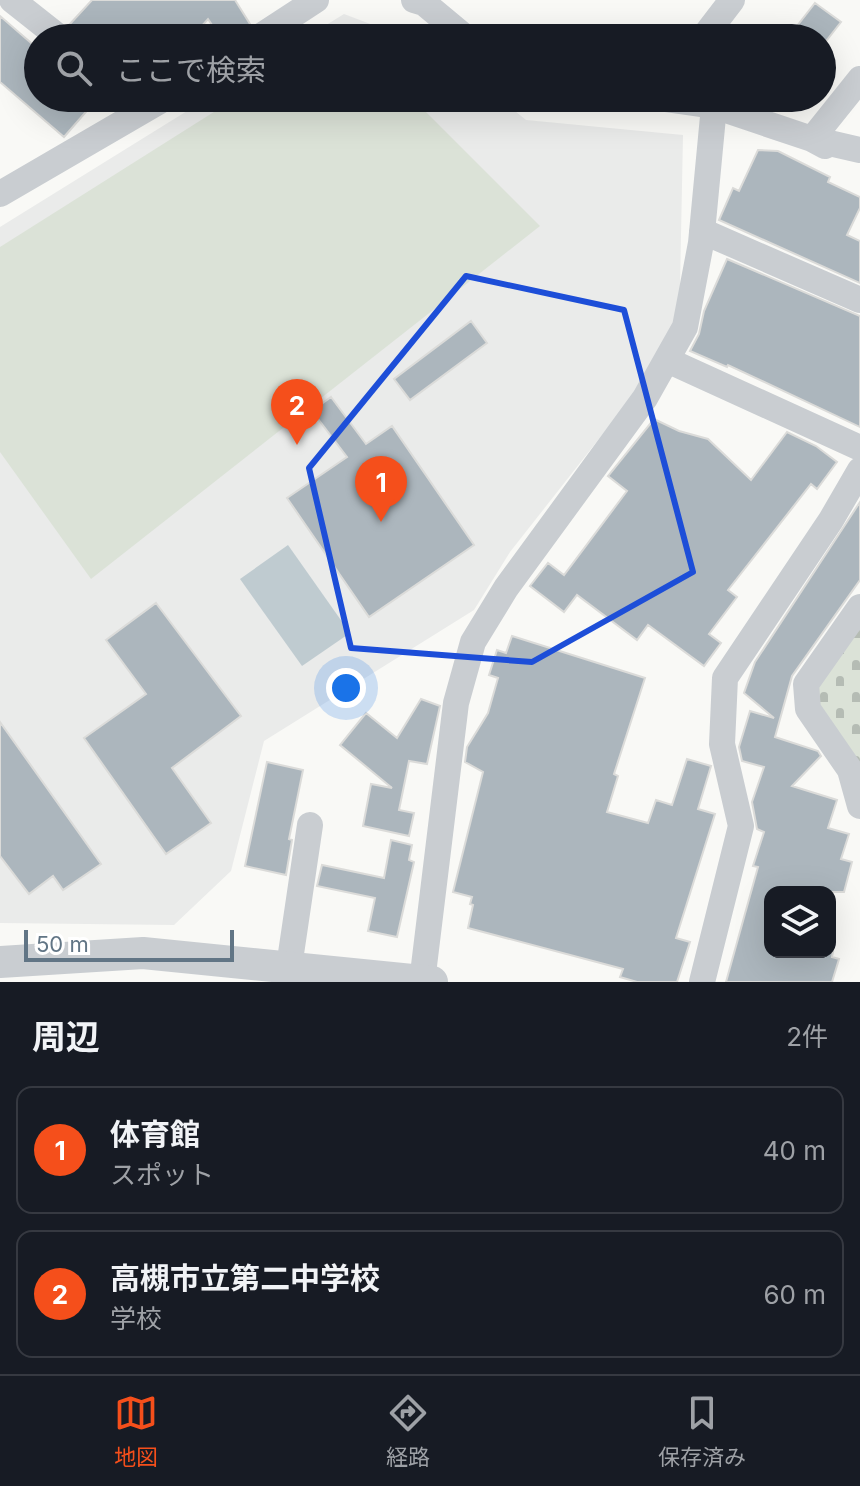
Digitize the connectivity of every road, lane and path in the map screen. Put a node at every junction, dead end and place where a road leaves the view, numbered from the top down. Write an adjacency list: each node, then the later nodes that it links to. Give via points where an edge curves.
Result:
1 (12, 0): 5 (street)
2 (316, 0): 6 (street)
3 (414, 0): 7 (street)
4 (732, 0): 8 (street)
5 (45, 24)
6 (279, 24)
7 (449, 24)
8 (714, 24)
9 (860, 79): 10 (street)
10 (836, 109)
11 (122, 112): 18 (street)
12 (713, 112): 19 (street)
13 (732, 112): 15 (street)
14 (834, 112): 15 (street)
15 (812, 139): 16 (street); 17 (street)
16 (860, 150)
17 (860, 165)
18 (0, 194)
19 (702, 231): 20 (street); 21 (street, via 685,327)
20 (860, 300)
21 (667, 360): 22 (street); 29 (street, via 473,642 456,703)
22 (860, 448)
23 (860, 470): 30 (street, via 725,678 722,744 741,826)
24 (860, 607): 25 (street, via 806,684 808,709 850,770)
25 (860, 806)
26 (310, 825): 28 (street)
27 (0, 962): 28 (street, via 143,953)
28 (289, 967): 29 (street)
29 (426, 981)
30 (702, 982)

